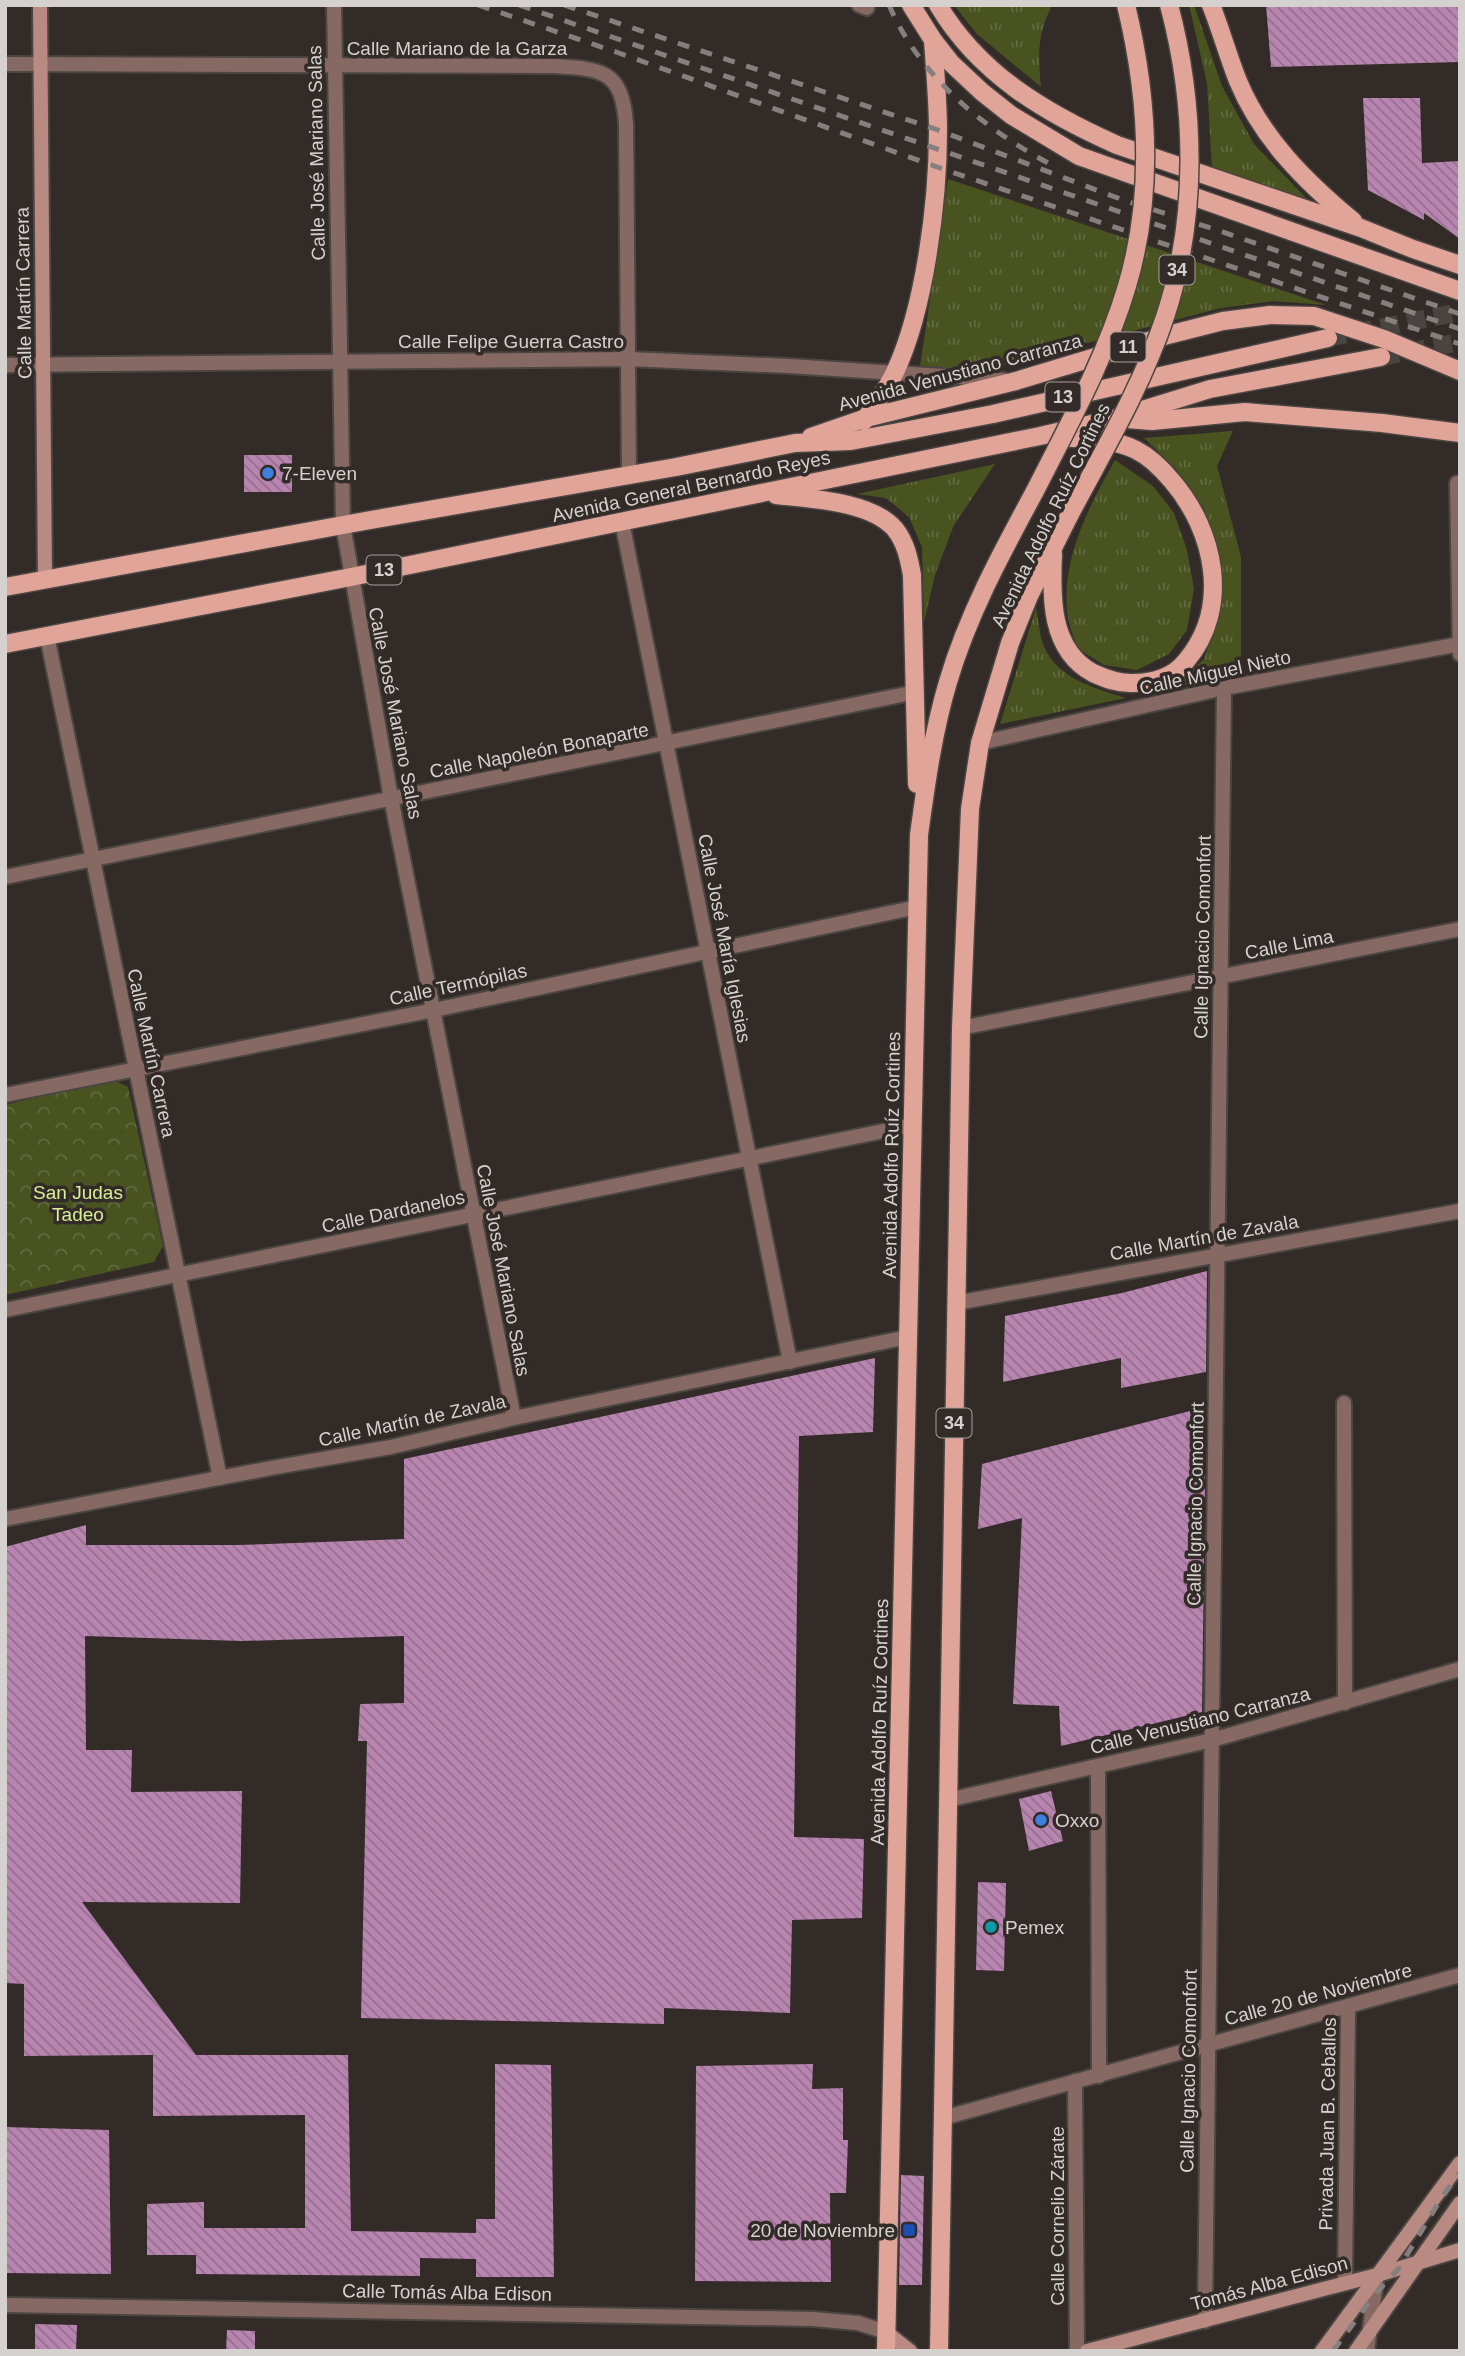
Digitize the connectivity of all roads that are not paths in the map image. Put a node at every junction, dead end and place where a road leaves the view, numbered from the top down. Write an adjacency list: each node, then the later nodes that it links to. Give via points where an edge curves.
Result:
1 (40, 5): 9 (street, Calle Martín Carrera)
2 (334, 5): 11 (street, Calle José Mariano Salas)
3 (911, 5): 8 (main road)
4 (938, 5): 12 (main road, via 986,65 1045,110 1117,145)
5 (1126, 5): 48 (main road, Avenida Adolfo Ruíz Cortines / 34, bridge, via 1142,86 1144,136 1135,256 1094,372 990,575 948,682)
6 (1169, 5): 35 (main road, Avenida Adolfo Ruíz Cortines / 34, bridge, via 1188,114 1182,245 1165,318 1146,363)
7 (1211, 5): 12 (main road, via 1254,114 1302,175)
8 (933, 40): 14 (main road, via 966,77 1011,115 1079,156); 22 (main road, via 938,130 934,194 921,287)
9 (40, 63): 10 (street, Calle Mariano de la Garza); 11 (street, Calle Mariano de la Garza); 20 (street, Calle Martín Carrera)
10 (5, 64)
11 (333, 67): 17 (street, Calle Mariano de la Garza, via 581,68 613,79 621,92 626,124); 18 (street, Calle José Mariano Salas)
12 (1361, 228): 13 (main road)
13 (1460, 265)
14 (1460, 291)
15 (1328, 338): 28 (main road, Avenida General Bernardo Reyes / 13, via 993,414)
16 (1381, 356): 25 (main road, Avenida General Bernardo Reyes / 13, via 1210,389)
17 (629, 359): 18 (street, Calle Felipe Guerra Castro); 22 (street, Calle Felipe Guerra Castro); 30 (street)
18 (339, 360): 20 (street, Calle Felipe Guerra Castro); 34 (street, Calle José Mariano Salas)
19 (5, 365): 20 (street, Calle Felipe Guerra Castro)
20 (43, 365): 37 (street, Calle Martín Carrera)
21 (1460, 371): 23 (main road, Avenida Venustiano Carranza / 11, via 1314,316 1270,315 1223,321)
22 (894, 373): 23 (street, Calle Felipe Guerra Castro); 24 (main road)
23 (1016, 381): 24 (main road, Avenida Venustiano Carranza / 11)
24 (866, 418): 28 (main road); 29 (main road, Avenida Venustiano Carranza / 11)
25 (1112, 419): 26 (main road, via 1152,421 1245,412); 27 (main road, Avenida General Bernardo Reyes / 13)
26 (1460, 433)
27 (1040, 436): 32 (main road, Avenida General Bernardo Reyes / 13); 35 (main road, via 1097,439 1135,449 1164,471 1192,508 1208,547 1212,604 1207,628 1184,664 1166,677 1146,683 1126,684 1086,669 1072,656 1055,619 1051,594)
28 (850, 441): 29 (main road, Avenida General Bernardo Reyes / 13)
29 (795, 443): 30 (main road, Avenida General Bernardo Reyes / 13)
30 (629, 475): 34 (main road, Avenida General Bernardo Reyes / 13)
31 (1457, 483): 41 (street)
32 (762, 493): 33 (main road, Avenida General Bernardo Reyes / 13); 44 (main road, via 849,505 895,529 909,556 912,575)
33 (622, 522): 36 (main road, Avenida General Bernardo Reyes / 13); 46 (street, Calle José María Iglesias)
34 (343, 525): 36 (street, Calle José Mariano Salas); 37 (main road, Avenida General Bernardo Reyes / 13)
35 (1054, 546): 45 (main road, Avenida Adolfo Ruíz Cortines / 34, via 1010,643)
36 (351, 578): 39 (main road, Avenida General Bernardo Reyes / 13); 47 (street, Calle José Mariano Salas)
37 (45, 579): 38 (main road, Avenida General Bernardo Reyes / 13)
38 (5, 587)
39 (47, 636): 40 (main road, Avenida General Bernardo Reyes / 13); 49 (street, Calle Martín Carrera)
40 (5, 644)
41 (1460, 644): 42 (street); 43 (street, Calle Miguel Nieto)
42 (1460, 654)
43 (1224, 688): 45 (street, Calle Miguel Nieto); 54 (street, Calle Ignacio Comonfort)
44 (916, 692): 46 (street, Calle Napoleón Bonaparte); 48 (main road)
45 (980, 743): 56 (main road, Avenida Adolfo Ruíz Cortines / 34, via 969,820)
46 (667, 744): 47 (street, Calle Napoleón Bonaparte); 53 (street, Calle José María Iglesias)
47 (391, 798): 49 (street, Calle Napoleón Bonaparte); 55 (street, Calle José Mariano Salas)
48 (919, 835): 51 (main road, Avenida Adolfo Ruíz Cortines / 34)
49 (93, 859): 50 (street, Calle Napoleón Bonaparte); 57 (street, Calle Martín Carrera)
50 (5, 877)
51 (917, 907): 53 (street, Calle Termópilas); 59 (main road, Avenida Adolfo Ruíz Cortines / 34)
52 (1460, 929): 54 (street, Calle Lima)
53 (708, 950): 55 (street, Calle Termópilas); 60 (street, Calle José María Iglesias)
54 (1221, 977): 56 (street, Calle Lima); 63 (street, Calle Ignacio Comonfort)
55 (434, 1010): 57 (street, Calle Termópilas); 62 (street, Calle José Mariano Salas)
56 (961, 1028): 65 (main road, Avenida Adolfo Ruíz Cortines / 34)
57 (136, 1068): 58 (street, Calle Termópilas); 64 (street, Calle Martín Carrera)
58 (5, 1094)
59 (912, 1125): 60 (street, Calle Dardanelos); 67 (main road, Avenida Adolfo Ruíz Cortines / 34)
60 (749, 1158): 62 (street, Calle Dardanelos); 68 (street, Calle José María Iglesias)
61 (1460, 1211): 63 (street, Calle Martín de Zavala)
62 (473, 1214): 64 (street, Calle Dardanelos); 70 (street, Calle José Mariano Salas)
63 (1218, 1254): 65 (street, Calle Martín de Zavala); 75 (street, Calle Ignacio Comonfort)
64 (178, 1275): 66 (street, Calle Dardanelos); 71 (street, Calle Martín Carrera)
65 (956, 1303): 77 (main road, Avenida Adolfo Ruíz Cortines / 34)
66 (5, 1310)
67 (908, 1337): 68 (street, Calle Martín de Zavala); 92 (main road, Avenida Adolfo Ruíz Cortines / 34)
68 (790, 1362): 70 (street, Calle Martín de Zavala)
69 (1344, 1403): 74 (street)
70 (514, 1418): 71 (street, Calle Martín de Zavala, via 391,1447)
71 (220, 1478): 72 (street, Calle Martín de Zavala)
72 (5, 1520)
73 (1460, 1669): 74 (street, Calle Venustiano Carranza)
74 (1345, 1703): 75 (street, Calle Venustiano Carranza)
75 (1212, 1740): 76 (street, Calle Venustiano Carranza); 80 (street, Calle Ignacio Comonfort)
76 (1098, 1766): 77 (street, Calle Venustiano Carranza); 81 (street)
77 (948, 1800): 83 (main road, Avenida Adolfo Ruíz Cortines / 34)
78 (1460, 1975): 79 (street, Calle 20 de Noviembre)
79 (1348, 2008): 80 (street, Calle 20 de Noviembre); 89 (street, Privada Juan B. Ceballos)
80 (1208, 2044): 81 (street, Calle 20 de Noviembre); 91 (street, Calle Ignacio Comonfort)
81 (1099, 2076): 82 (street, Calle 20 de Noviembre)
82 (1075, 2081): 83 (street, Calle 20 de Noviembre); 97 (street, Calle Cornelio Zárate)
83 (943, 2118): 96 (main road, Avenida Adolfo Ruíz Cortines / 34)
84 (1460, 2163): 88 (street)
85 (1460, 2203): 87 (street)
86 (1460, 2250): 87 (street, Tomás Alba Edison)
87 (1416, 2263): 88 (street, Tomás Alba Edison); 93 (street)
88 (1377, 2275): 89 (street, Tomás Alba Edison); 93 (street); 99 (street)
89 (1345, 2283): 91 (street, Tomás Alba Edison)
90 (5, 2305): 92 (street, Calle Tomás Alba Edison, via 813,2319 858,2323)
91 (1205, 2320): 98 (street, Tomás Alba Edison)
92 (886, 2332): 94 (main road, Avenida Adolfo Ruíz Cortines / 34); 95 (street)
93 (1370, 2332): 100 (street); 101 (street)
94 (886, 2351)
95 (910, 2351)
96 (939, 2351)
97 (1077, 2351)
98 (1087, 2351)
99 (1322, 2351)
100 (1356, 2351)
101 (1367, 2351)

